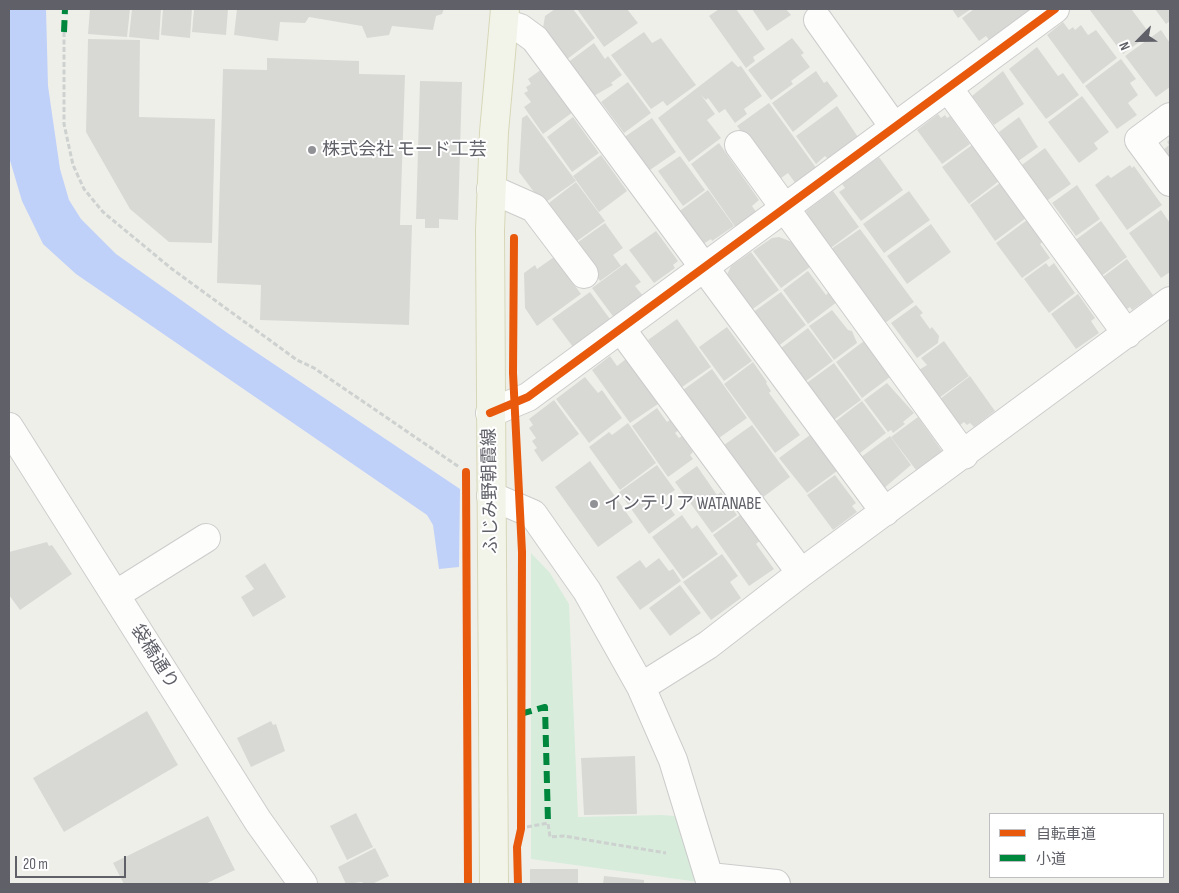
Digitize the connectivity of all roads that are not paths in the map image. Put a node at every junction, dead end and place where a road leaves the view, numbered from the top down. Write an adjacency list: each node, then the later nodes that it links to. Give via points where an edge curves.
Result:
1 (1055, 9): 4 (street)
2 (504, 16): 9 (main road, ふじみ野朝霞線); 11 (street, via 535,39)
3 (818, 20): 6 (street)
4 (948, 88): 6 (street); 15 (street)
5 (1170, 117): 8 (street, via 1139,140)
6 (894, 127): 10 (street)
7 (739, 145): 10 (street)
8 (1170, 182)
9 (491, 189): 12 (street, via 534,208); 16 (main road, ふじみ野朝霞線)
10 (785, 208): 11 (street); 18 (street)
11 (704, 268): 14 (street); 20 (street)
12 (584, 274)
13 (1170, 302): 15 (street)
14 (621, 329): 16 (street, via 528,397); 22 (street)
15 (1126, 334): 18 (street)
16 (490, 413): 19 (main road, ふじみ野朝霞線)
17 (9, 428): 23 (street, 袋橋通り)
18 (964, 455): 20 (street)
19 (491, 496): 24 (street, via 533,514 587,590); 27 (main road, ふじみ野朝霞線)
20 (885, 512): 22 (street)
21 (206, 538): 23 (street)
22 (802, 573): 24 (street, via 708,645)
23 (115, 595): 26 (street, 袋橋通り, via 258,822)
24 (641, 687): 25 (street, via 673,760)
25 (709, 875): 28 (street)
26 (302, 884)
27 (494, 884)
28 (776, 884)

